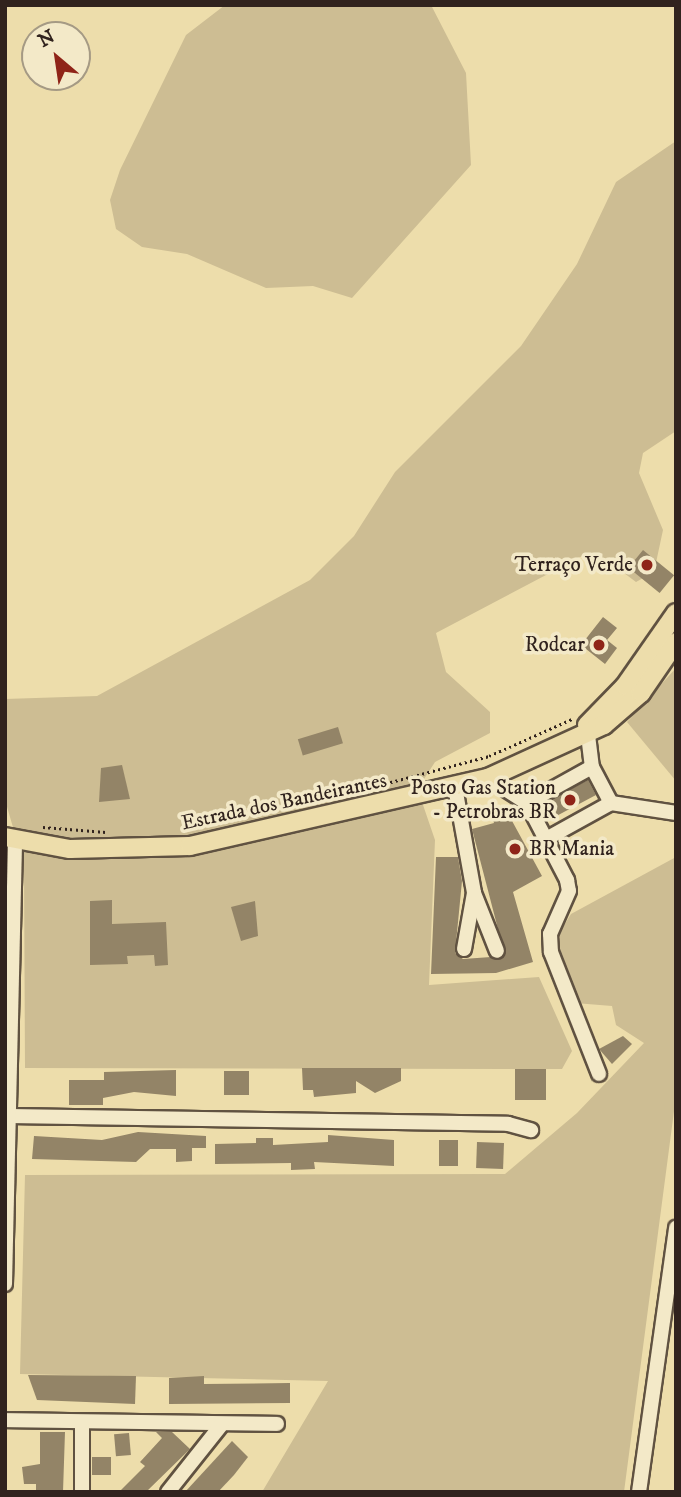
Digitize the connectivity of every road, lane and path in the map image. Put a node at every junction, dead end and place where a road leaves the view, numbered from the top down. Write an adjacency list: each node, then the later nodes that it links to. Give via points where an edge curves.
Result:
1 (676, 613): 7 (main road, Estrada dos Bandeirantes, via 625,686)
2 (676, 642): 4 (main road, Estrada dos Bandeirantes)
3 (676, 658): 4 (main road)
4 (660, 667): 6 (main road, Estrada dos Bandeirantes, via 622,711)
5 (579, 715): 11 (path, via 489,756)
6 (588, 735): 7 (main road, Estrada dos Bandeirantes); 8 (street)
7 (564, 746): 9 (main road, Estrada dos Bandeirantes)
8 (592, 767): 12 (street); 13 (street)
9 (488, 778): 10 (main road, Estrada dos Bandeirantes); 12 (street)
10 (455, 787): 17 (main road, Estrada dos Bandeirantes, via 190,846 70,849); 19 (street)
11 (341, 794)
12 (527, 803): 18 (street)
13 (611, 803): 14 (street); 18 (street)
14 (676, 813)
15 (37, 827): 16 (path)
16 (111, 832)
17 (10, 838): 22 (street)
18 (546, 839): 23 (street, via 569,891 555,918 551,952)
19 (474, 893): 20 (street); 21 (street)
20 (464, 949)
21 (497, 951)
22 (7, 991): 24 (street)
23 (599, 1074)
24 (7, 1089): 25 (street)
25 (9, 1116): 26 (street, via 508,1124); 27 (street)
26 (531, 1130)
27 (6, 1187): 29 (street)
28 (676, 1227): 36 (street)
29 (5, 1284)
30 (5, 1420): 31 (street)
31 (82, 1422): 32 (street); 34 (street)
32 (222, 1424): 33 (street); 35 (street)
33 (277, 1424)
34 (82, 1492)
35 (168, 1492)
36 (639, 1492)

